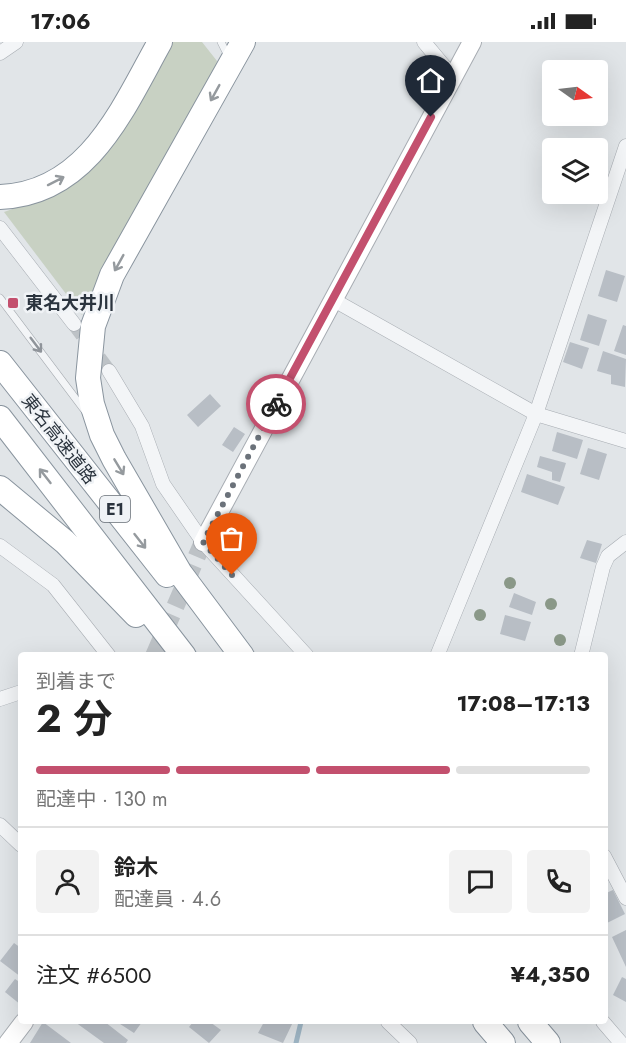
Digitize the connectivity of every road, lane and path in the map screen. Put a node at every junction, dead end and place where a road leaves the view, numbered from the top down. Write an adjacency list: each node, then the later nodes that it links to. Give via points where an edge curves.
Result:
1 (16, 42): 7 (street)
2 (160, 42): 11 (highway, one-way to 2, via 32,192 51,184 84,161 114,124)
3 (221, 42): 8 (lane)
4 (243, 42): 8 (highway)
5 (424, 42): 9 (street)
6 (472, 42): 9 (main road)
7 (0, 53)
8 (230, 67): 20 (highway, one-way to 20, via 101,299 93,326 88,378)
9 (453, 77): 14 (main road)
10 (626, 147): 18 (street)
11 (0, 197)
12 (0, 228): 15 (street)
13 (0, 298): 20 (lane, one-way to 20)
14 (332, 299): 18 (street); 23 (main road)
15 (74, 324)
16 (0, 363): 29 (highway, 東名高速道路 / E1, one-way to 29)
17 (109, 371): 23 (street, via 142,426 163,484)
18 (536, 414): 21 (street); 32 (street)
19 (0, 418): 28 (highway, 東名高速道路 / E1, one-way to 19)
20 (102, 435): 30 (highway, one-way to 30, via 180,573)
21 (626, 441)
22 (5, 490): 27 (highway, via 65,542)
23 (203, 542): 31 (street)
24 (626, 542): 33 (street, via 608,556 603,567)
25 (0, 546): 26 (street, via 53,585)
26 (106, 652)
27 (171, 652)
28 (181, 652)
29 (228, 652)
30 (239, 652)
31 (303, 652)
32 (439, 652)
33 (582, 652)
34 (18, 693): 35 (street)
35 (0, 699)
36 (0, 825): 37 (street)
37 (18, 842)
38 (608, 864): 39 (street)
39 (626, 898)
40 (22, 1024): 45 (main road)
41 (390, 1024): 46 (street)
42 (487, 1024): 47 (highway)
43 (532, 1024): 48 (highway)
44 (605, 1024): 49 (street)
45 (8, 1043)
46 (410, 1043)
47 (503, 1043)
48 (548, 1043)
49 (621, 1043)

